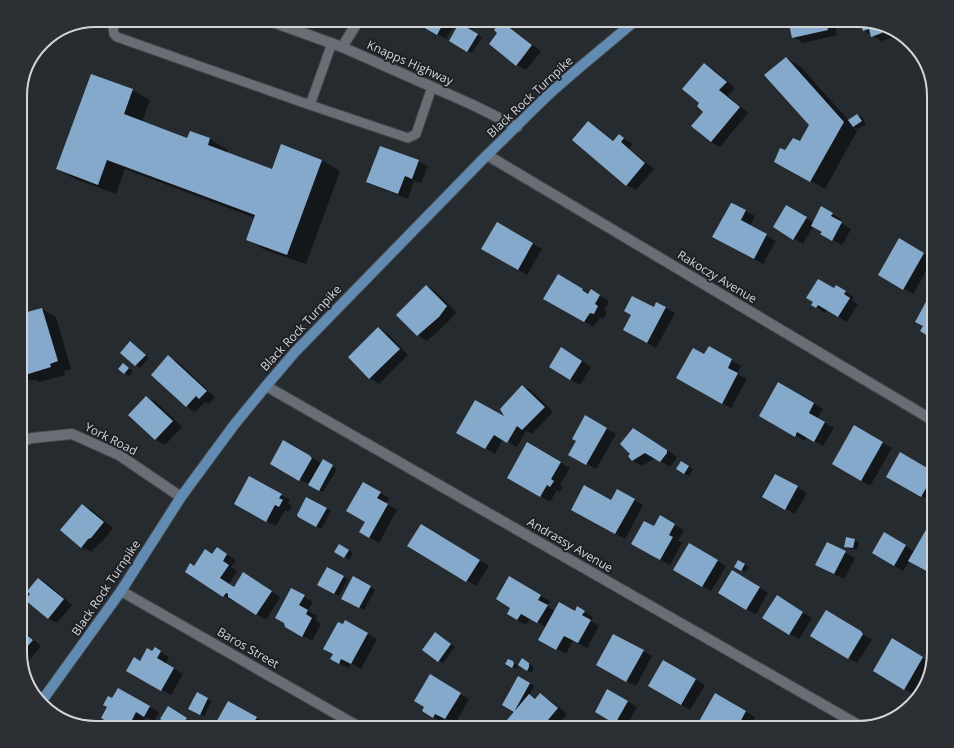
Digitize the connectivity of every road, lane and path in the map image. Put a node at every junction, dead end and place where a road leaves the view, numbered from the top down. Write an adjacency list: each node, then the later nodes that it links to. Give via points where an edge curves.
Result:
1 (113, 27): 7 (lane, via 117,37)
2 (287, 27): 5 (street, Knapps Highway)
3 (353, 27): 5 (street)
4 (628, 27): 8 (main road, Black Rock Turnpike, via 547,96)
5 (337, 45): 6 (street, Knapps Highway); 7 (lane)
6 (432, 87): 7 (lane, via 416,134 408,138); 8 (street, Knapps Highway)
7 (310, 105)
8 (517, 127): 9 (main road, Black Rock Turnpike)
9 (487, 155): 10 (main road, Black Rock Turnpike, via 295,352); 11 (street, Rakoczy Avenue)
10 (266, 386): 13 (main road, Black Rock Turnpike); 17 (street, Andrassy Avenue)
11 (927, 417)
12 (27, 440): 13 (street, York Road, via 72,434 119,455)
13 (181, 497): 14 (main road, Black Rock Turnpike)
14 (121, 591): 15 (main road, Black Rock Turnpike); 16 (street, Baros Street)
15 (44, 697)
16 (349, 721)
17 (852, 721)

